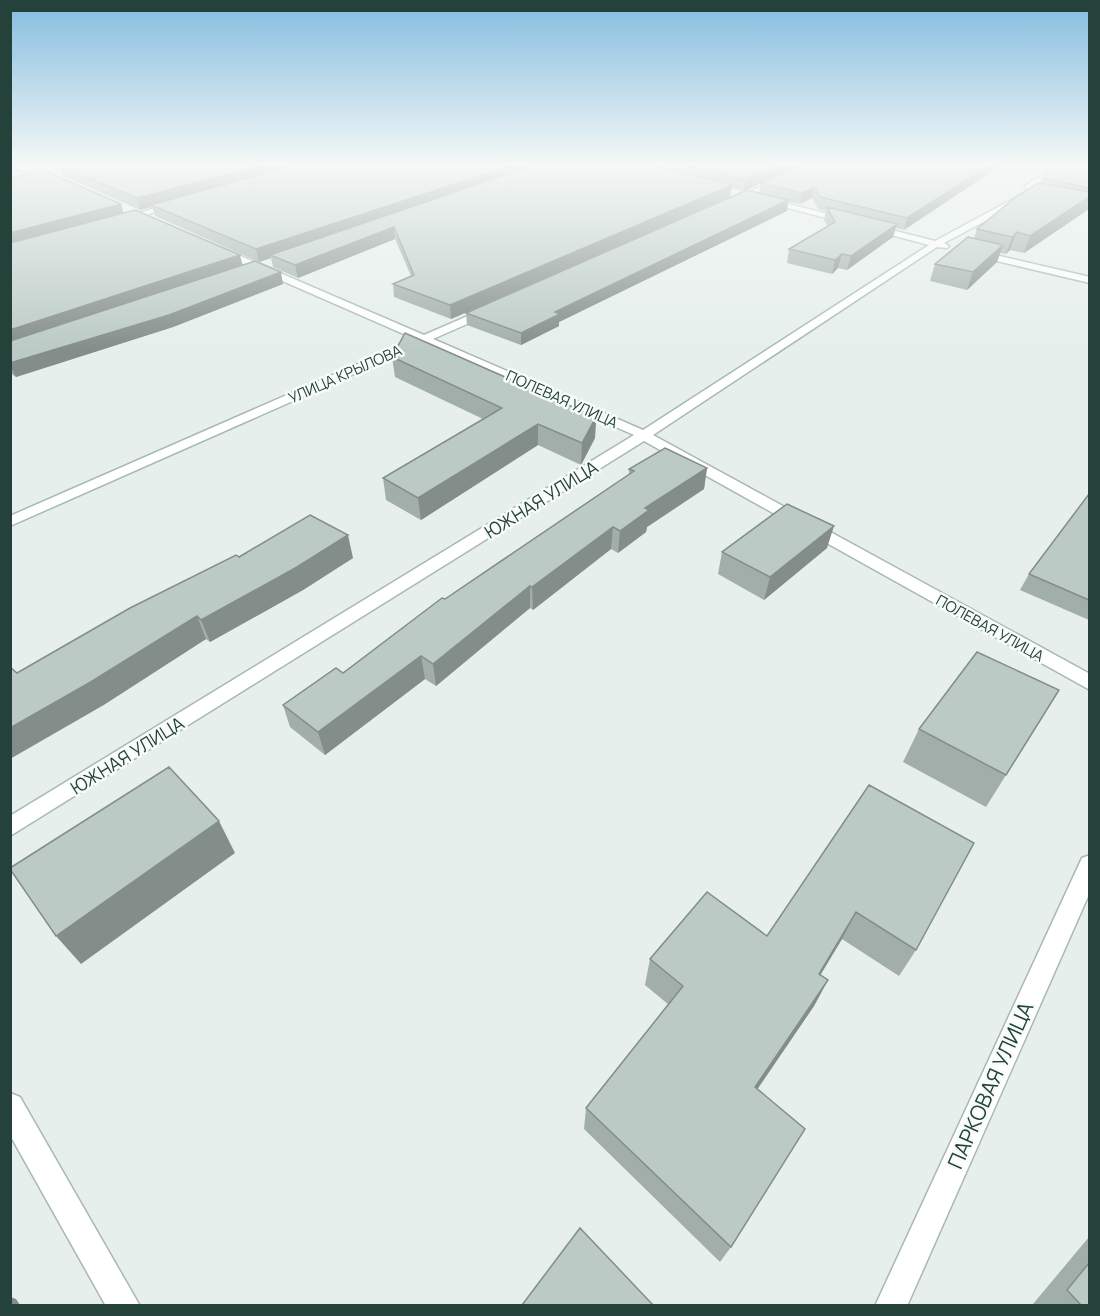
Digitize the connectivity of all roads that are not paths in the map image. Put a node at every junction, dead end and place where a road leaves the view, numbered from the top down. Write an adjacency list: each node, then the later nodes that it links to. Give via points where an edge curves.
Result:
1 (872, 227): 3 (street)
2 (970, 227): 3 (street, ЮЖНАЯ УЛИЦА)
3 (936, 244): 5 (street); 10 (street, ЮЖНАЯ УЛИЦА)
4 (208, 245): 9 (street, ПОЛЕВАЯ УЛИЦА)
5 (958, 249)
6 (969, 252): 7 (street)
7 (1089, 280)
8 (501, 305): 9 (street, УЛИЦА КРЫЛОВА)
9 (425, 339): 10 (street, ПОЛЕВАЯ УЛИЦА); 11 (street, УЛИЦА КРЫЛОВА)
10 (644, 435): 12 (street, ПОЛЕВАЯ УЛИЦА); 13 (street, ЮЖНАЯ УЛИЦА)
11 (10, 522)
12 (1089, 683)
13 (10, 827)
14 (1089, 865): 17 (street, ПАРКОВАЯ УЛИЦА)
15 (10, 1107): 16 (street)
16 (124, 1305)
17 (891, 1305)

